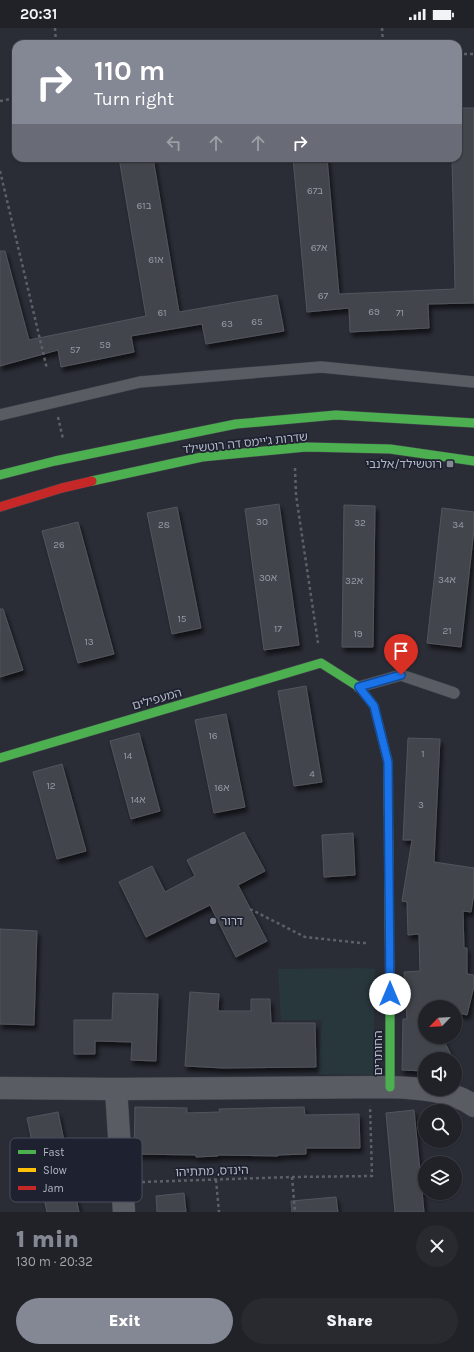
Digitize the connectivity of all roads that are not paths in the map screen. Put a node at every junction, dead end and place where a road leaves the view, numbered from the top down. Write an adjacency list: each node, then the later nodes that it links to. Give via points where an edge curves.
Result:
1 (474, 382): 2 (lane, via 321,367 140,382)
2 (0, 415)
3 (474, 423): 5 (street, שדרות ג'יימס דה רוטשילד, via 336,415 236,424 55,461)
4 (474, 461): 6 (street, שדרות ג'יימס דה רוטשילד, via 390,449 306,447 202,457 62,488)
5 (0, 475)
6 (0, 507)
7 (321, 663): 8 (street, החותרים); 10 (street, המעפילים)
8 (359, 687): 9 (lane, via 401,675); 11 (street, החותרים, via 374,706 388,762)
9 (454, 693)
10 (0, 758)
11 (390, 1086): 13 (street); 14 (street, via 418,1088 453,1096)
12 (0, 1088): 13 (street)
13 (116, 1089): 15 (street)
14 (473, 1105)
15 (119, 1138)
16 (123, 1202): 17 (street)
17 (124, 1212)

